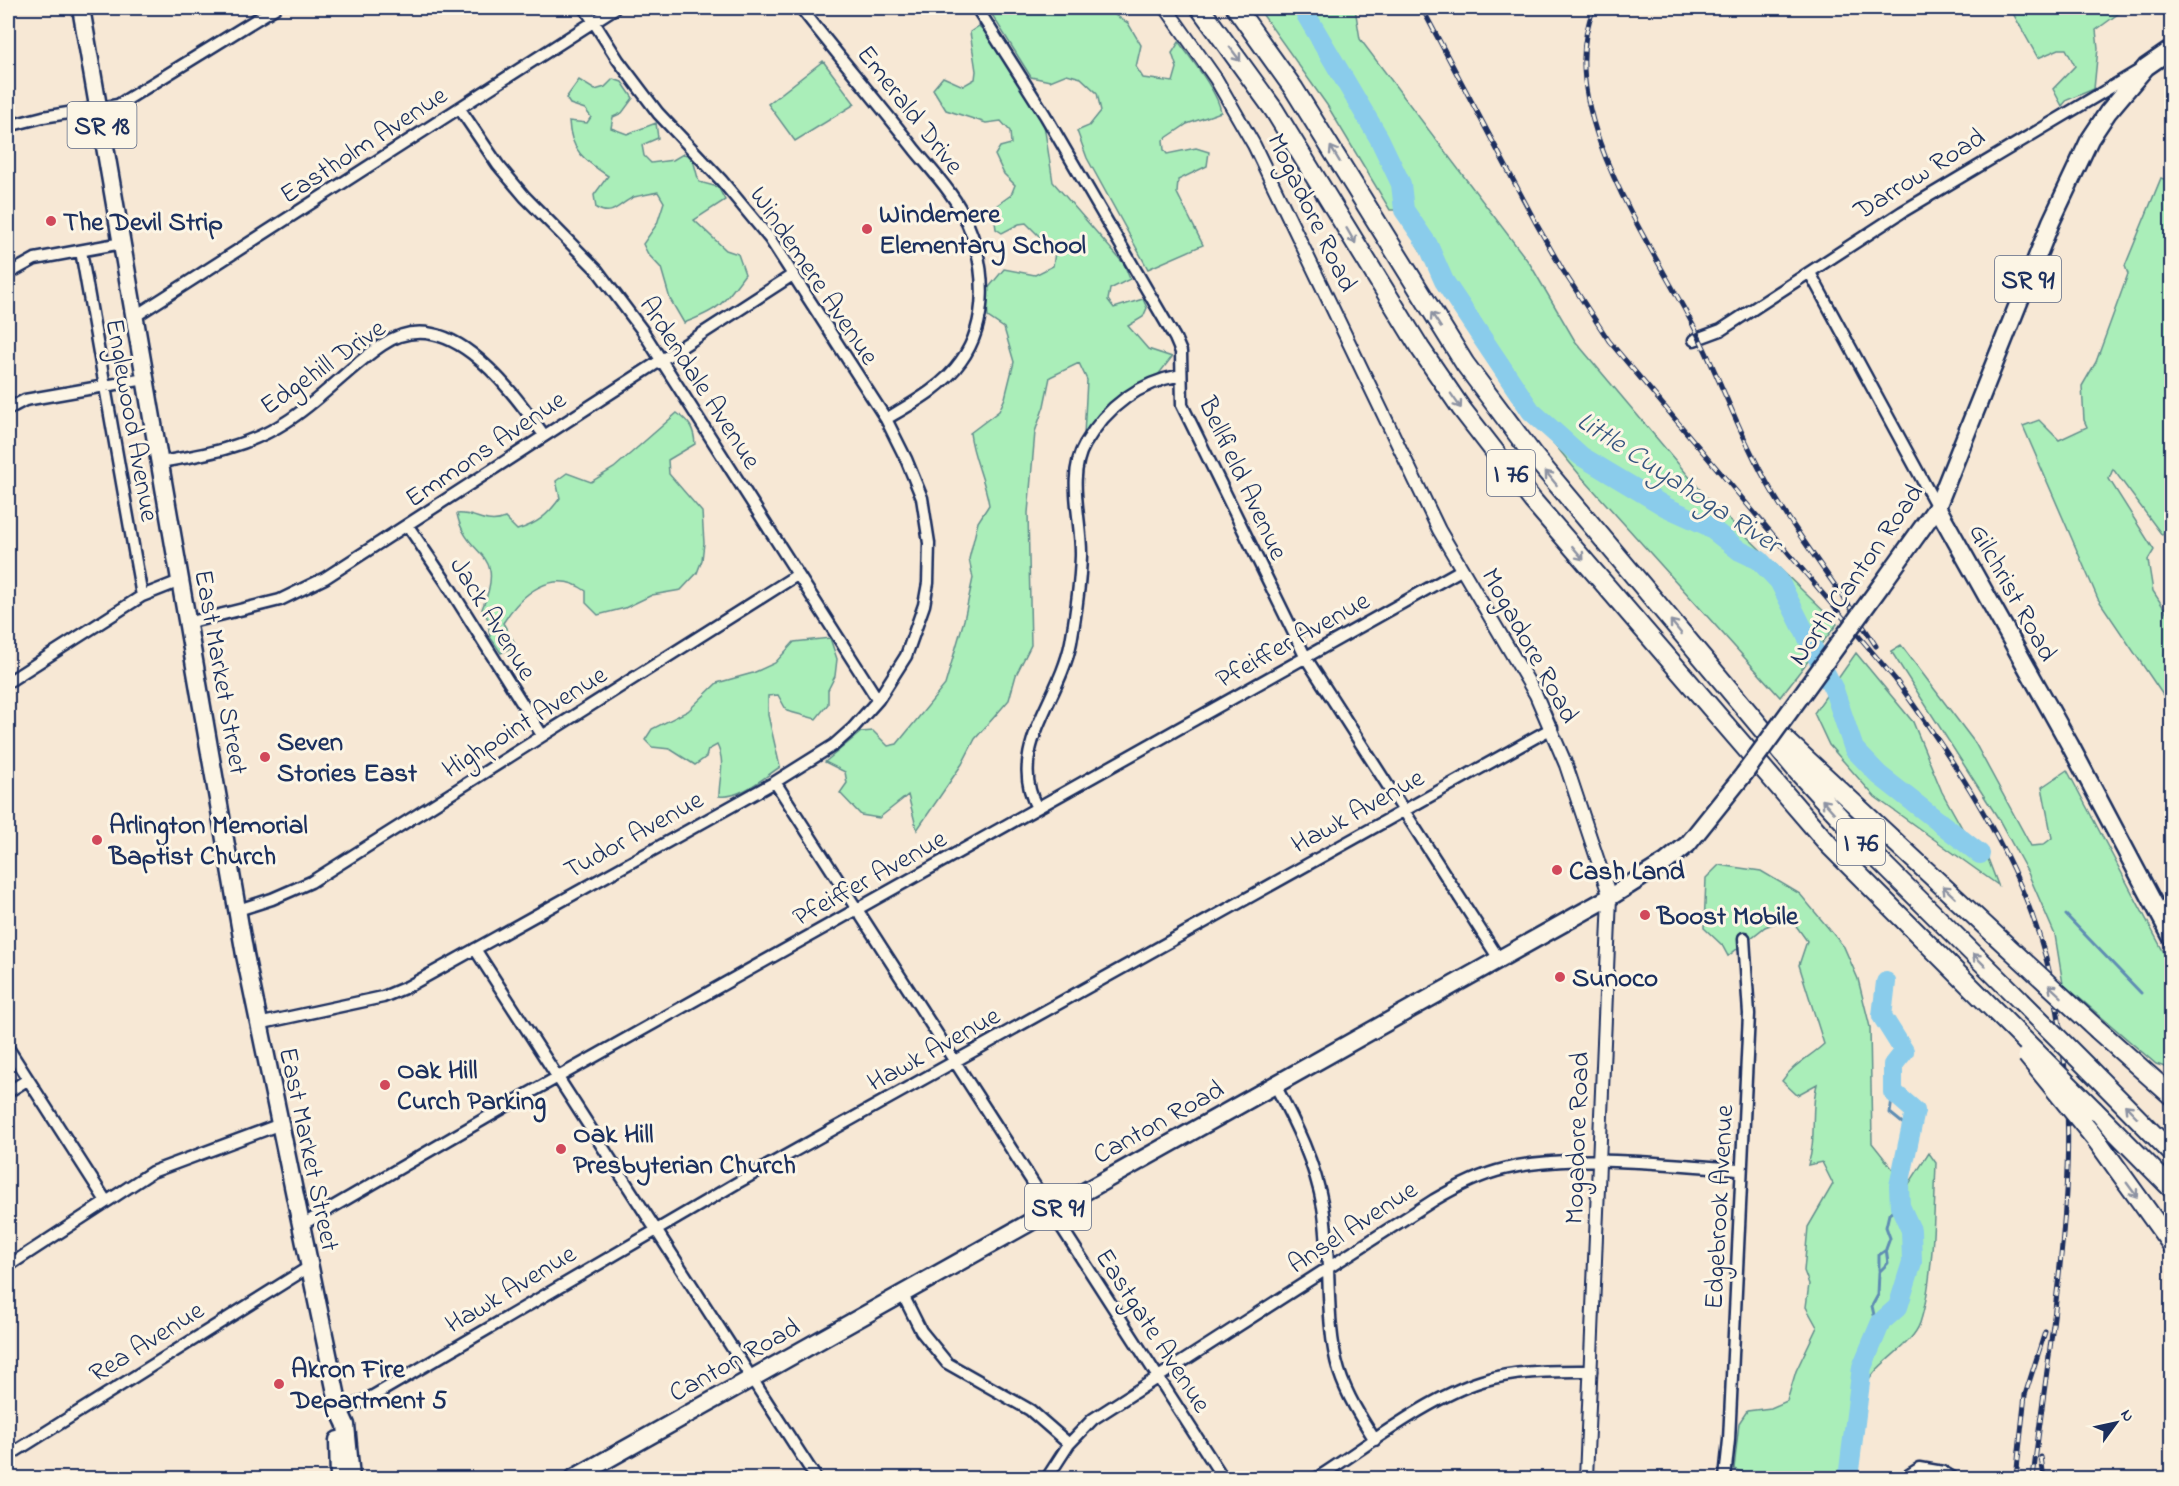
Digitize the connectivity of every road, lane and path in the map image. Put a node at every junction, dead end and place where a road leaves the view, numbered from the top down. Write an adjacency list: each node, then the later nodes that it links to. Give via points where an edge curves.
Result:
1 (81, 8): 14 (main road, East Market Street / SR 18)
2 (275, 8): 14 (street, via 128,100)
3 (585, 8): 10 (street, Windemere Avenue)
4 (615, 8): 10 (street, Eastholm Avenue)
5 (801, 8): 28 (street, Emerald Drive, via 955,201 968,223 978,255 980,314 967,352 938,385)
6 (977, 8): 24 (street, Bellfield Avenue, via 1175,338 1181,352)
7 (1166, 8): 34 (street, Mogadore Road, via 1216,79 1254,145 1398,448)
8 (1200, 8): 57 (highway, I 76, one-way to 57, via 1274,110 1420,348 1506,467 1821,836 1985,1001)
9 (1236, 8): 40 (highway, I 76, one-way to 9, via 1553,481 1465,364 1294,89)
10 (593, 21): 13 (street, Eastholm Avenue); 20 (street, Windemere Avenue, via 658,113 755,219)
11 (2172, 49): 12 (main road, Darrow Road)
12 (2146, 67): 18 (street, Darrow Road, via 1902,212); 31 (main road, North Canton Road / SR 91, via 2108,112 2073,172)
13 (460, 109): 21 (street, Eastholm Avenue); 23 (street, Ardendale Avenue, via 525,197 613,289)
14 (99, 110): 15 (street); 16 (main road, East Market Street / SR 18)
15 (8, 126)
16 (122, 243): 17 (street); 21 (main road, East Market Street / SR 18)
17 (81, 251): 19 (street, via 35,260); 26 (street, Englewood Avenue)
18 (1810, 273): 22 (street, Darrow Road, via 1721,330); 31 (street, Gilchrist Road)
19 (8, 274)
20 (792, 276): 23 (street, Emmons Avenue); 28 (street, Windemere Avenue)
21 (134, 317): 25 (main road, East Market Street / SR 18)
22 (1694, 340)
23 (662, 360): 29 (street, Emmons Avenue); 35 (street, Ardendale Avenue)
24 (1181, 375): 39 (street, Bellfield Avenue, via 1182,405); 46 (street, via 1150,382 1125,398 1102,421 1080,455 1077,607 1062,676 1034,734 1026,762 1027,782)
25 (145, 378): 26 (street); 30 (main road, East Market Street / SR 18)
26 (105, 385): 27 (street, via 25,400); 37 (street, Englewood Avenue)
27 (8, 409)
28 (886, 419): 33 (street, Windemere Avenue, via 922,498)
29 (544, 435): 30 (street, Edgehill Drive, via 507,386 462,346 444,337 416,333 384,344 306,408 271,431 232,448); 32 (street, Emmons Avenue)
30 (160, 462): 36 (main road, East Market Street / SR 18)
31 (1937, 507): 48 (main road, North Canton Road / SR 91, bridge, via 1744,774 1688,844); 52 (main road, Gilchrist Road)
32 (408, 526): 38 (street, Emmons Avenue, via 295,594 255,608); 44 (street, Jack Avenue)
33 (929, 568): 42 (street, Tudor Avenue, via 914,637 898,671)
34 (1461, 570): 39 (street, Pfeiffer Avenue); 43 (street, Mogadore Road)
35 (797, 575): 42 (street, Ardendale Avenue); 44 (street, Highpoint Avenue)
36 (180, 581): 37 (street); 38 (main road, East Market Street / SR 18)
37 (142, 596): 41 (street)
38 (187, 623): 50 (main road, East Market Street / SR 18)
39 (1306, 658): 46 (street, Pfeiffer Avenue); 47 (street, Bellfield Avenue)
40 (1713, 673): 59 (highway, one-way to 40, bridge); 67 (highway, I 76, one-way to 40, bridge, via 1840,819)
41 (8, 682)
42 (878, 699): 45 (street, Tudor Avenue, via 841,739)
43 (1552, 728): 47 (street, Hawk Avenue); 48 (street, Mogadore Road)
44 (542, 735): 50 (street, Highpoint Avenue, via 310,882)
45 (775, 782): 49 (street, Eastgate Avenue); 53 (street, Tudor Avenue)
46 (1037, 808): 49 (street, Pfeiffer Avenue)
47 (1403, 810): 54 (street, Bellfield Avenue); 58 (street, Hawk Avenue)
48 (1610, 897): 54 (main road, Canton Road / SR 91); 68 (street, Mogadore Road)
49 (857, 908): 58 (street, Eastgate Avenue); 60 (street, Pfeiffer Avenue)
50 (238, 910): 55 (main road, East Market Street / SR 18)
51 (1744, 938): 69 (street, Edgebrook Avenue, via 1749,1014)
52 (2172, 938)
53 (475, 949): 55 (street, Tudor Avenue, via 391,994); 60 (street)
54 (1498, 959): 63 (main road, Canton Road / SR 91)
55 (258, 1024): 66 (main road, East Market Street / SR 18)
56 (8, 1048): 62 (street)
57 (2026, 1048): 70 (highway, I 76, bridge); 75 (highway, one-way to 75, bridge)
58 (956, 1063): 72 (street, Eastgate Avenue); 74 (street, Hawk Avenue)
59 (2139, 1067): 61 (highway); 65 (highway)
60 (558, 1078): 73 (street, Pfeiffer Avenue); 74 (street)
61 (2172, 1079)
62 (27, 1080): 64 (street); 71 (street)
63 (1275, 1084): 72 (main road, Canton Road / SR 91); 77 (street, via 1296,1123 1317,1179)
64 (8, 1092)
65 (2172, 1095)
66 (278, 1125): 71 (street, via 160,1168); 73 (main road, East Market Street / SR 18)
67 (2172, 1153)
68 (1600, 1162): 69 (street, Ansel Avenue); 77 (street, Ansel Avenue, via 1520,1165 1478,1177); 80 (street, Mogadore Road)
69 (1741, 1169): 95 (street, Edgebrook Avenue)
70 (2172, 1189)
71 (106, 1201): 76 (street)
72 (1051, 1211): 79 (main road, Canton Road / SR 91); 82 (street, Eastgate Avenue)
73 (300, 1226): 78 (main road, East Market Street / SR 18)
74 (656, 1230): 81 (street); 83 (street, Hawk Avenue)
75 (2172, 1245)
76 (8, 1266)
77 (1329, 1266): 82 (street, Ansel Avenue); 84 (street, via 1339,1371)
78 (309, 1267): 83 (main road, East Market Street / SR 18); 86 (street, Rea Avenue)
79 (902, 1293): 81 (main road, Canton Road / SR 91); 85 (street, via 925,1338 947,1363 1030,1410)
80 (1590, 1371): 84 (street, via 1526,1372 1482,1380); 87 (street, Mogadore Road)
81 (753, 1377): 90 (main road, Canton Road / SR 91); 91 (street)
82 (1158, 1377): 85 (street, Ansel Avenue, via 1093,1419); 93 (street, Eastgate Avenue)
83 (340, 1412): 88 (main road, East Market Street / SR 18); 89 (main road, East Market Street / SR 18, via 346,1425)
84 (1375, 1440): 94 (street)
85 (1069, 1444): 92 (street, Ansel Avenue)
86 (8, 1456)
87 (1590, 1478)
88 (339, 1479)
89 (351, 1479)
90 (574, 1479)
91 (816, 1479)
92 (1047, 1479)
93 (1223, 1479)
94 (1317, 1479)
95 (1725, 1479)
96 (1904, 1479): 97 (street, via 1920,1468 1943,1472)
97 (1953, 1479)

